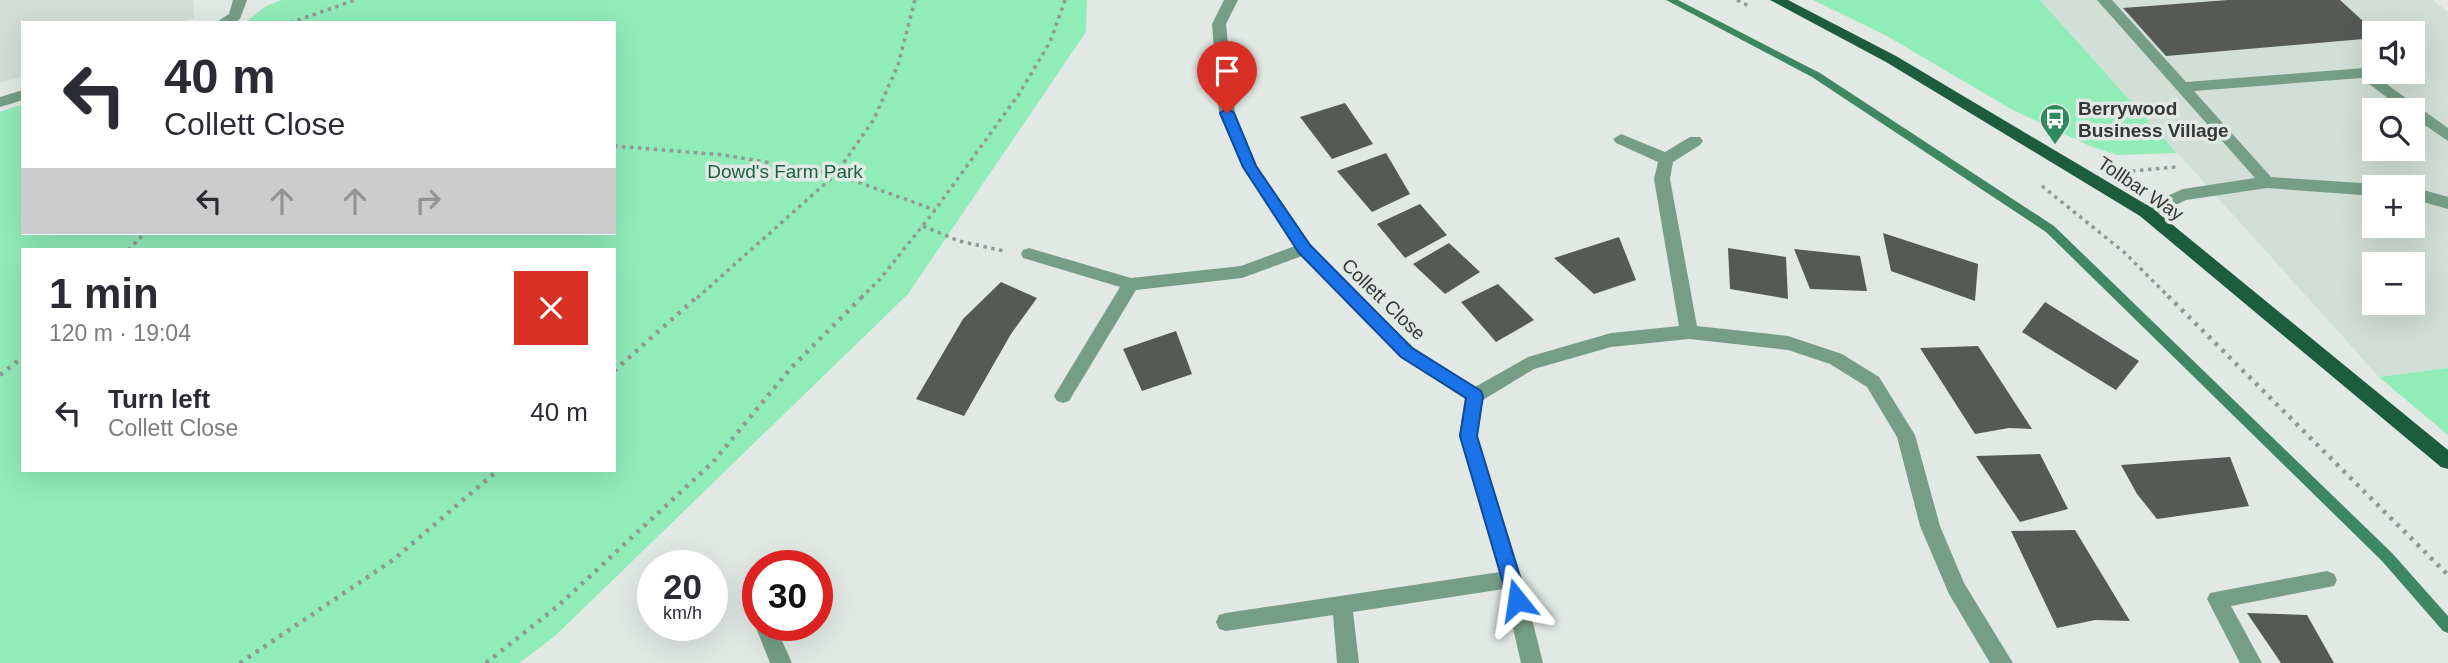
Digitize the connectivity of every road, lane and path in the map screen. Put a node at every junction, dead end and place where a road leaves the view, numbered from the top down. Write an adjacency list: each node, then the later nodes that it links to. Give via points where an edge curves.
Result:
1 (240, 0): 10 (street, via 235,16)
2 (355, 0): 11 (path)
3 (915, 0): 20 (path, via 898,65 874,120)
4 (1065, 0): 26 (path, via 1050,42 1019,94)
5 (1231, 0): 31 (street, Collett Close, via 1219,24 1227,113 1250,167)
6 (1737, 0): 9 (path)
7 (1777, 0): 27 (main road, Tollbar Way, via 1891,60)
8 (2104, 0): 12 (street)
9 (1760, 12)
10 (226, 21)
11 (296, 21)
12 (2184, 87): 15 (street, via 2364,73); 22 (street)
13 (21, 95): 14 (street)
14 (0, 103)
15 (2448, 136)
16 (1620, 139): 19 (street)
17 (1695, 141): 19 (street)
18 (616, 146): 20 (path, via 724,155)
19 (1666, 159): 34 (street, via 1662,179)
20 (836, 174): 26 (path); 36 (path)
21 (2038, 182): 42 (path, via 2125,253)
22 (2267, 182): 23 (street); 27 (street, via 2183,195)
23 (2362, 189)
24 (2425, 196): 25 (street)
25 (2448, 203)
26 (935, 210): 28 (path)
27 (2146, 212): 40 (main road, Tollbar Way)
28 (923, 226): 32 (path, via 959,241); 49 (path, via 881,278 790,369 713,462 559,605)
29 (143, 235): 30 (path)
30 (130, 248)
31 (1305, 249): 33 (street, via 1242,272); 39 (street, Collett Close, via 1407,352)
32 (1029, 254): 33 (street)
33 (1131, 284): 38 (street)
34 (1689, 332): 39 (street, via 1611,340 1528,364); 53 (street, via 1788,343 1836,359 1873,382 1906,435 1930,526 1956,588)
35 (21, 359): 37 (path)
36 (616, 369)
37 (0, 375)
38 (1063, 396)
39 (1475, 396): 43 (street, via 1468,436)
40 (2448, 461)
41 (496, 472): 48 (path, via 393,560)
42 (2448, 575)
43 (1512, 579): 45 (street); 52 (street)
44 (2327, 580): 54 (street, via 2217,599)
45 (1342, 606): 46 (street); 51 (street)
46 (1226, 622)
47 (772, 641): 50 (street)
48 (240, 663)
49 (486, 663)
50 (781, 663)
51 (1348, 663)
52 (1532, 663)
53 (2002, 663)
54 (2251, 663)

